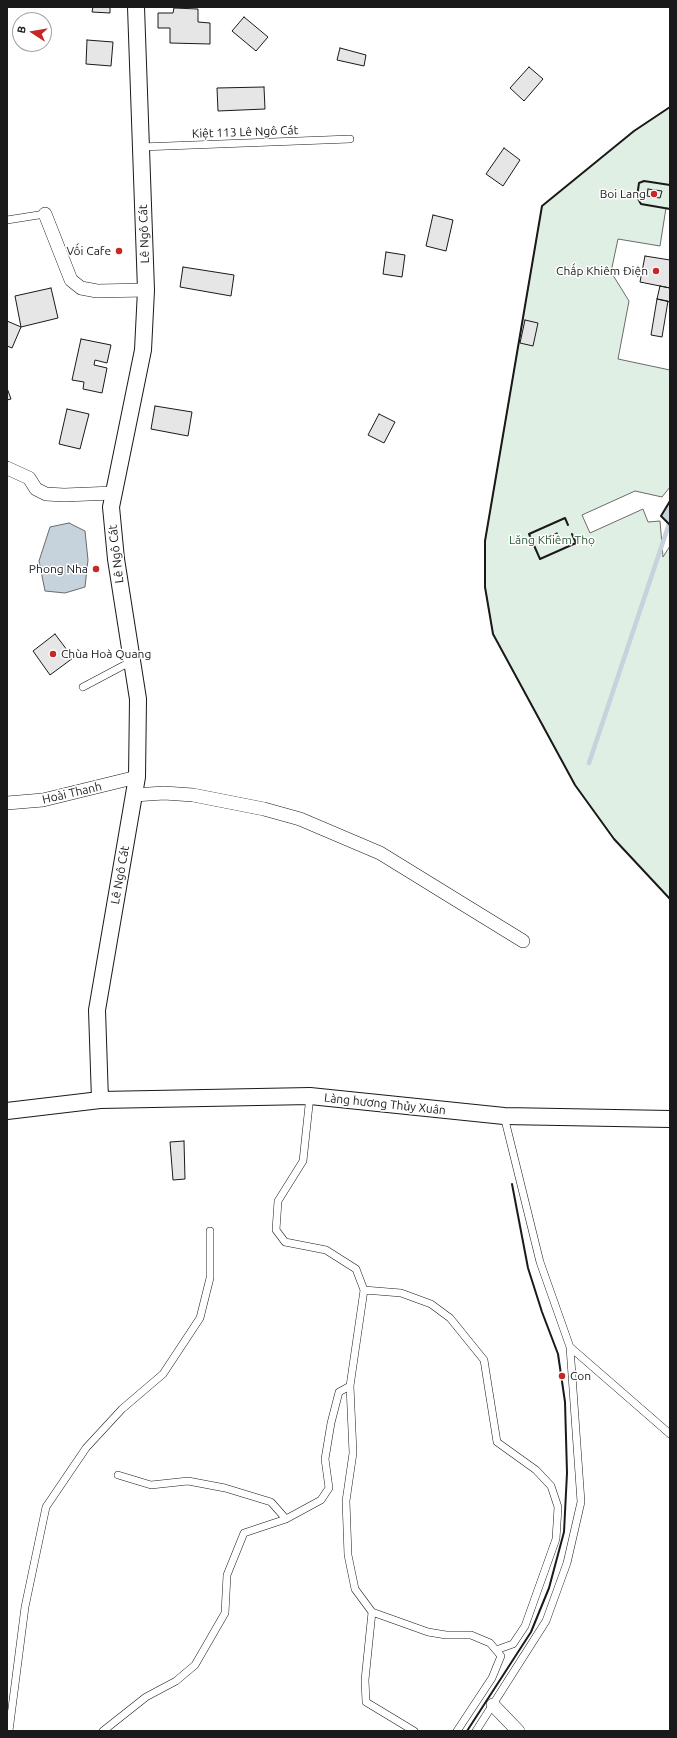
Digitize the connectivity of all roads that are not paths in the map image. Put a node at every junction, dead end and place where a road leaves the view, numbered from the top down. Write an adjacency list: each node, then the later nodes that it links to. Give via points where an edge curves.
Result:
1 (136, 7): 3 (street, Lê Ngô Cát)
2 (350, 139): 3 (lane, Kiệt 113 Lê Ngô Cát)
3 (141, 147): 6 (street, Lê Ngô Cát)
4 (45, 214): 5 (lane); 6 (street, via 71,280 80,288 97,292)
5 (7, 220)
6 (146, 290): 8 (street, Lê Ngô Cát, via 143,350)
7 (7, 468): 8 (street, via 29,478 36,489 46,494)
8 (114, 492): 9 (street, Lê Ngô Cát, via 111,507 116,559)
9 (132, 661): 10 (lane); 11 (street, Lê Ngô Cát, via 138,699)
10 (83, 687)
11 (137, 777): 12 (street, Lê Ngô Cát); 13 (street, Hoài Thanh, via 43,800)
12 (134, 795): 14 (street, via 192,795 300,819 380,853); 16 (street, Lê Ngô Cát, via 96,1010)
13 (7, 803)
14 (523, 941)
15 (310, 1096): 16 (street, Làng hương Thủy Xuân); 18 (street, Làng hương Thủy Xuân); 21 (lane, via 303,1161 278,1201 276,1230 285,1242 326,1250 356,1269)
16 (100, 1100): 17 (street, Làng hương Thủy Xuân)
17 (7, 1111)
18 (504, 1116): 19 (street, Làng hương Thủy Xuân); 22 (lane, via 540,1262)
19 (670, 1119)
20 (210, 1230): 30 (lane, via 210,1278 200,1318 163,1374 122,1409 86,1448 46,1506 25,1607)
21 (364, 1290): 23 (lane); 28 (lane, via 401,1294 431,1304 450,1318 484,1360 497,1442 536,1470 551,1486 558,1507 556,1539 525,1626 513,1644)
22 (570, 1347): 24 (lane); 29 (lane, via 581,1502 567,1563 546,1621)
23 (350, 1386): 26 (lane, via 339,1392 331,1422 325,1459 329,1488 321,1500); 27 (lane, via 353,1453 346,1501 348,1555 355,1589)
24 (670, 1434)
25 (118, 1475): 26 (lane, via 151,1485 188,1481 225,1488 271,1502)
26 (286, 1518): 31 (lane, via 244,1533 227,1575 225,1612 195,1665 176,1681 146,1697)
27 (372, 1612): 28 (lane, via 428,1632 446,1635 471,1634 490,1643); 32 (lane, via 365,1680 366,1702)
28 (496, 1650): 33 (lane, via 501,1656 492,1678)
29 (493, 1705): 34 (lane); 35 (street)
30 (10, 1731)
31 (103, 1731)
32 (414, 1731)
33 (457, 1731)
34 (476, 1731)
35 (518, 1731)

